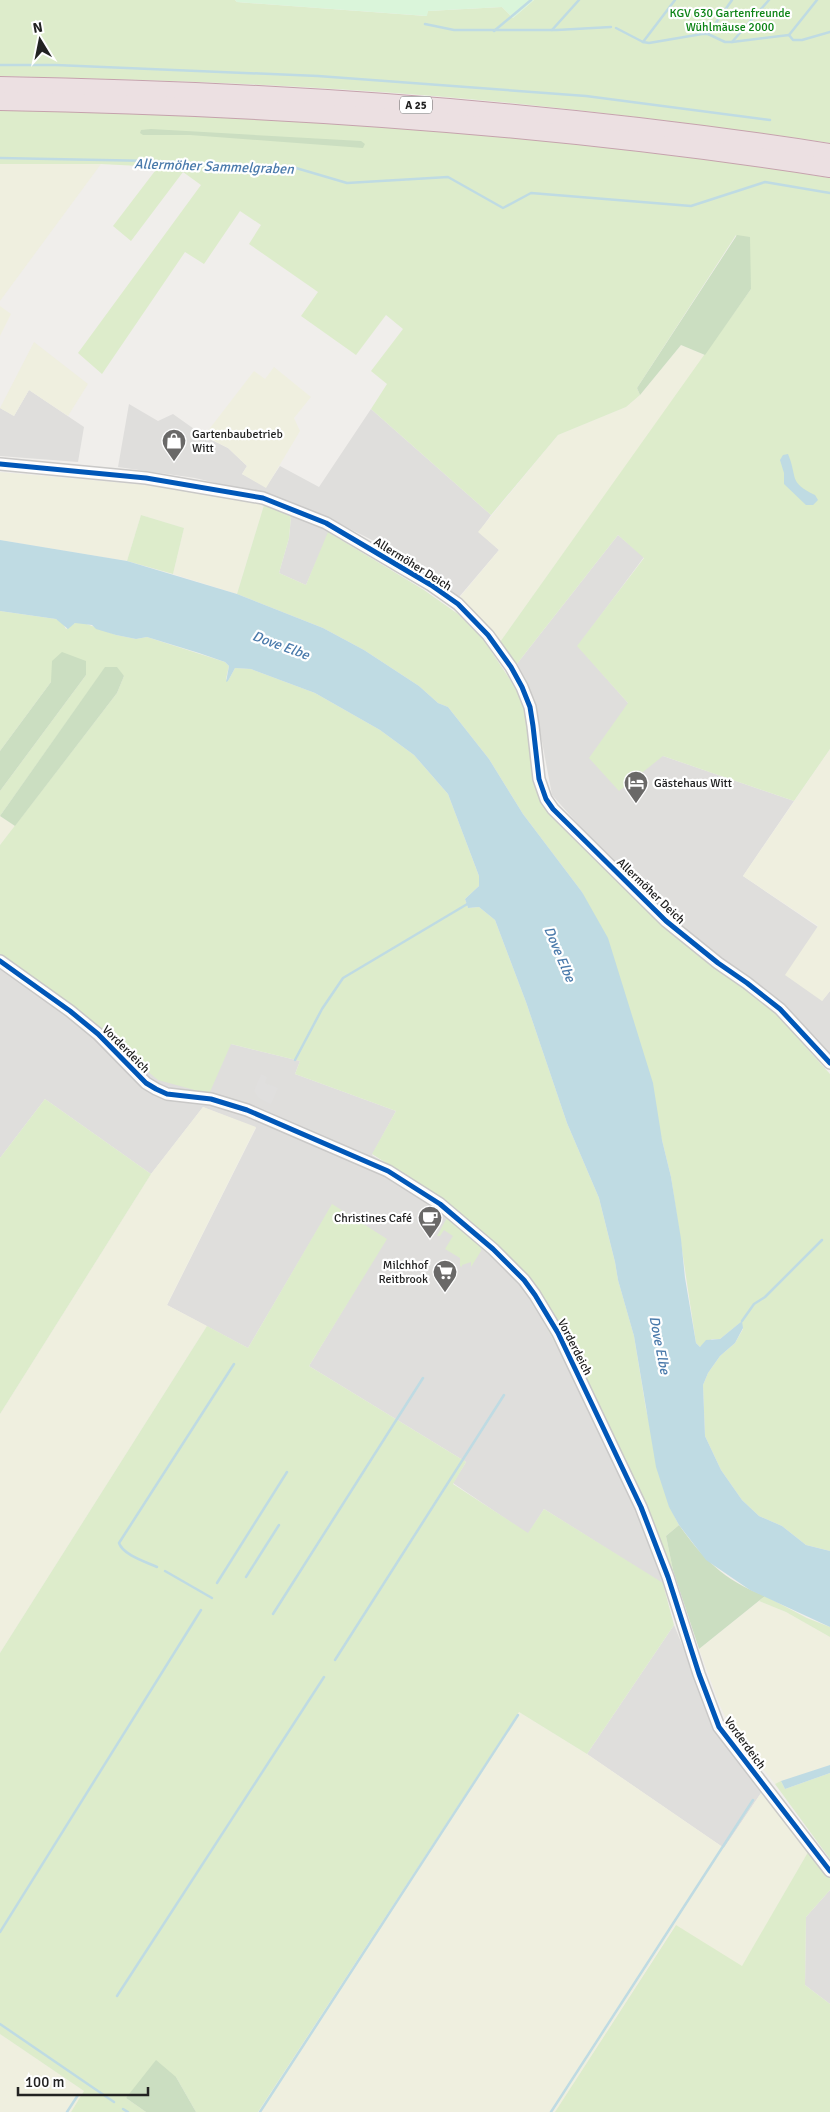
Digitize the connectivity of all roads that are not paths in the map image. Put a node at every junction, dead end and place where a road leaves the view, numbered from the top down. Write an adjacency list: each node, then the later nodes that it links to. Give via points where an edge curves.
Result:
1 (0, 86): 3 (highway, A 25, via 306,96 486,110)
2 (0, 101): 4 (highway, A 25, via 306,111 486,125 645,142)
3 (830, 153)
4 (830, 168)
5 (0, 464): 7 (street, Allermöher Deich, via 146,478 263,498 326,523 458,604 488,635 522,688 531,712 539,779 553,809 666,921 780,1009)
6 (0, 961): 8 (street, Vorderdeich, via 98,1034 146,1083 167,1094 211,1100 247,1110 388,1171 440,1204 524,1280 558,1333 641,1506 719,1727)
7 (830, 1063)
8 (830, 1871)

